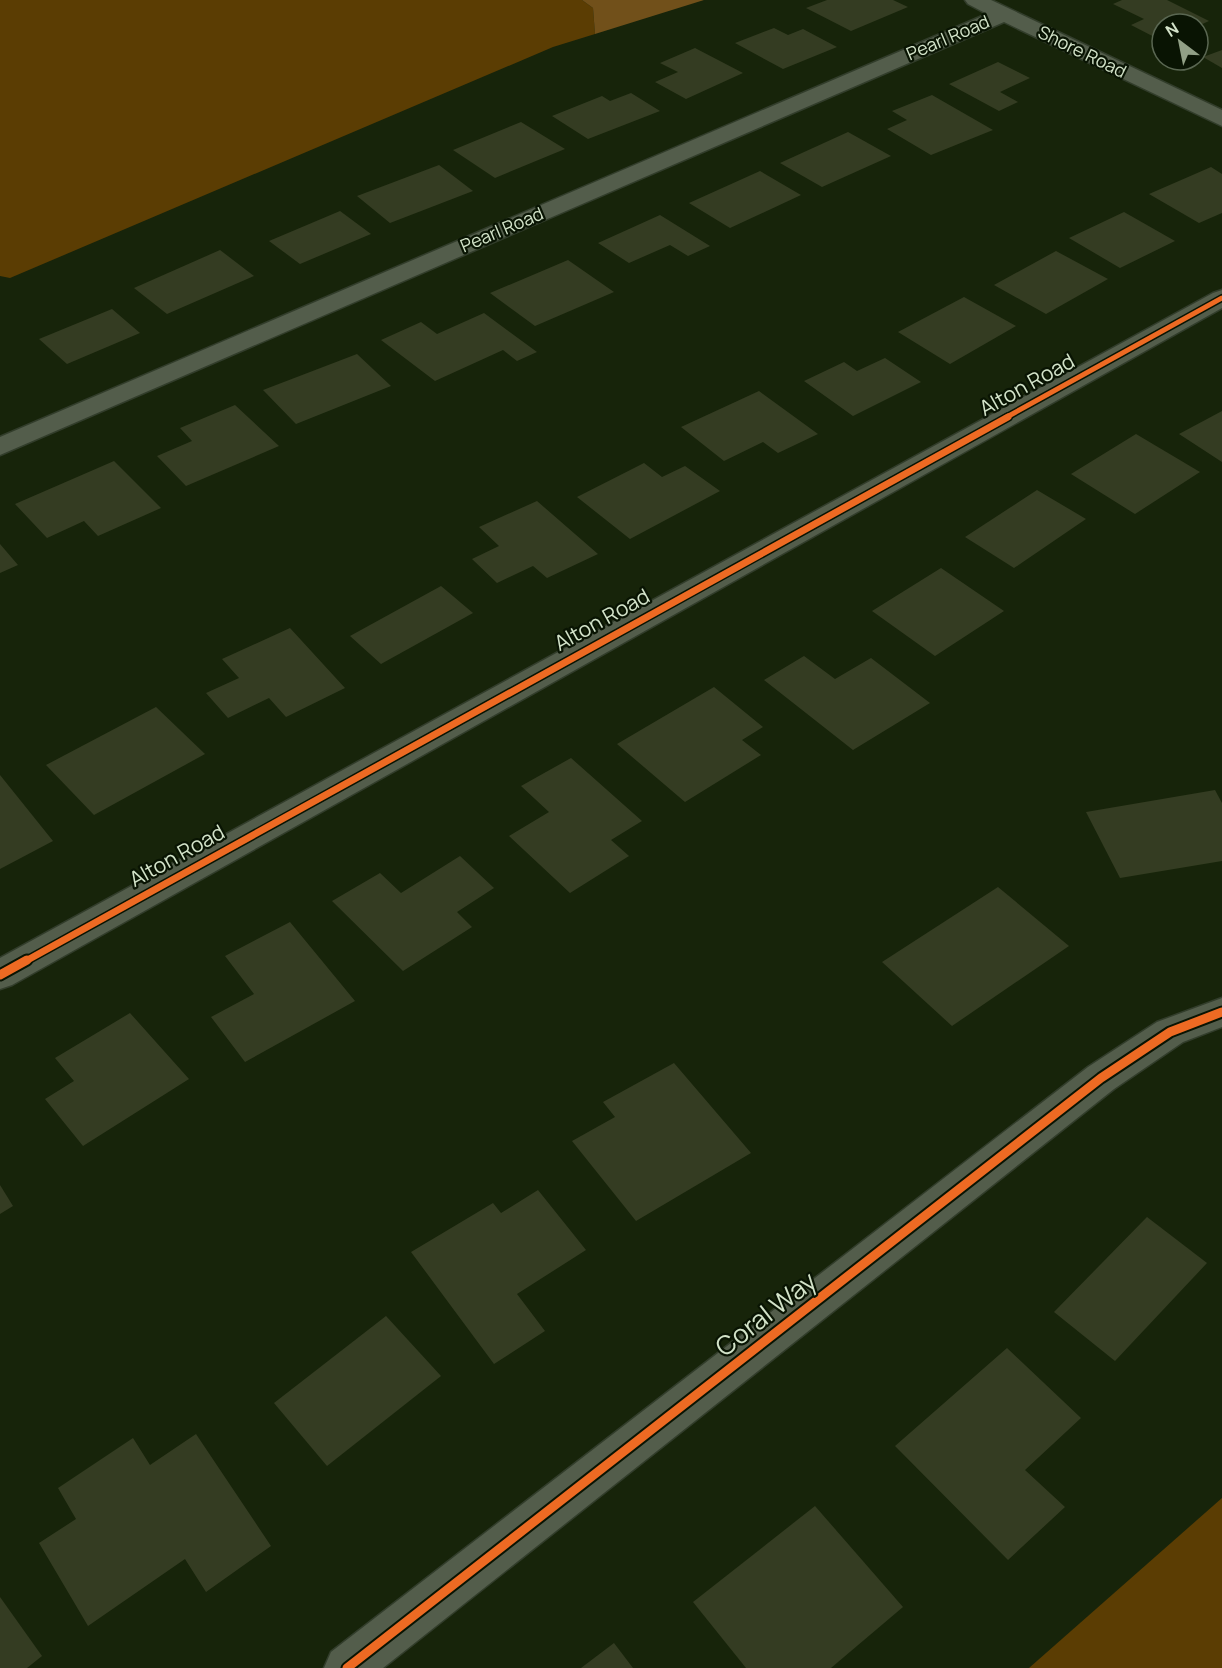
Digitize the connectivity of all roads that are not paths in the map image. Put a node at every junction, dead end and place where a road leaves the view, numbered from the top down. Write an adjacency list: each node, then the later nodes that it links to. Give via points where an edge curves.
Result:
1 (975, 0): 2 (street, Shore Road)
2 (1004, 14): 3 (street, Shore Road); 5 (street, Pearl Road)
3 (1222, 119)
4 (1222, 298): 6 (street, Alton Road)
5 (0, 447)
6 (0, 975)
7 (1222, 1012): 8 (street, Coral Way, via 1170,1032 1101,1078)
8 (347, 1668)

